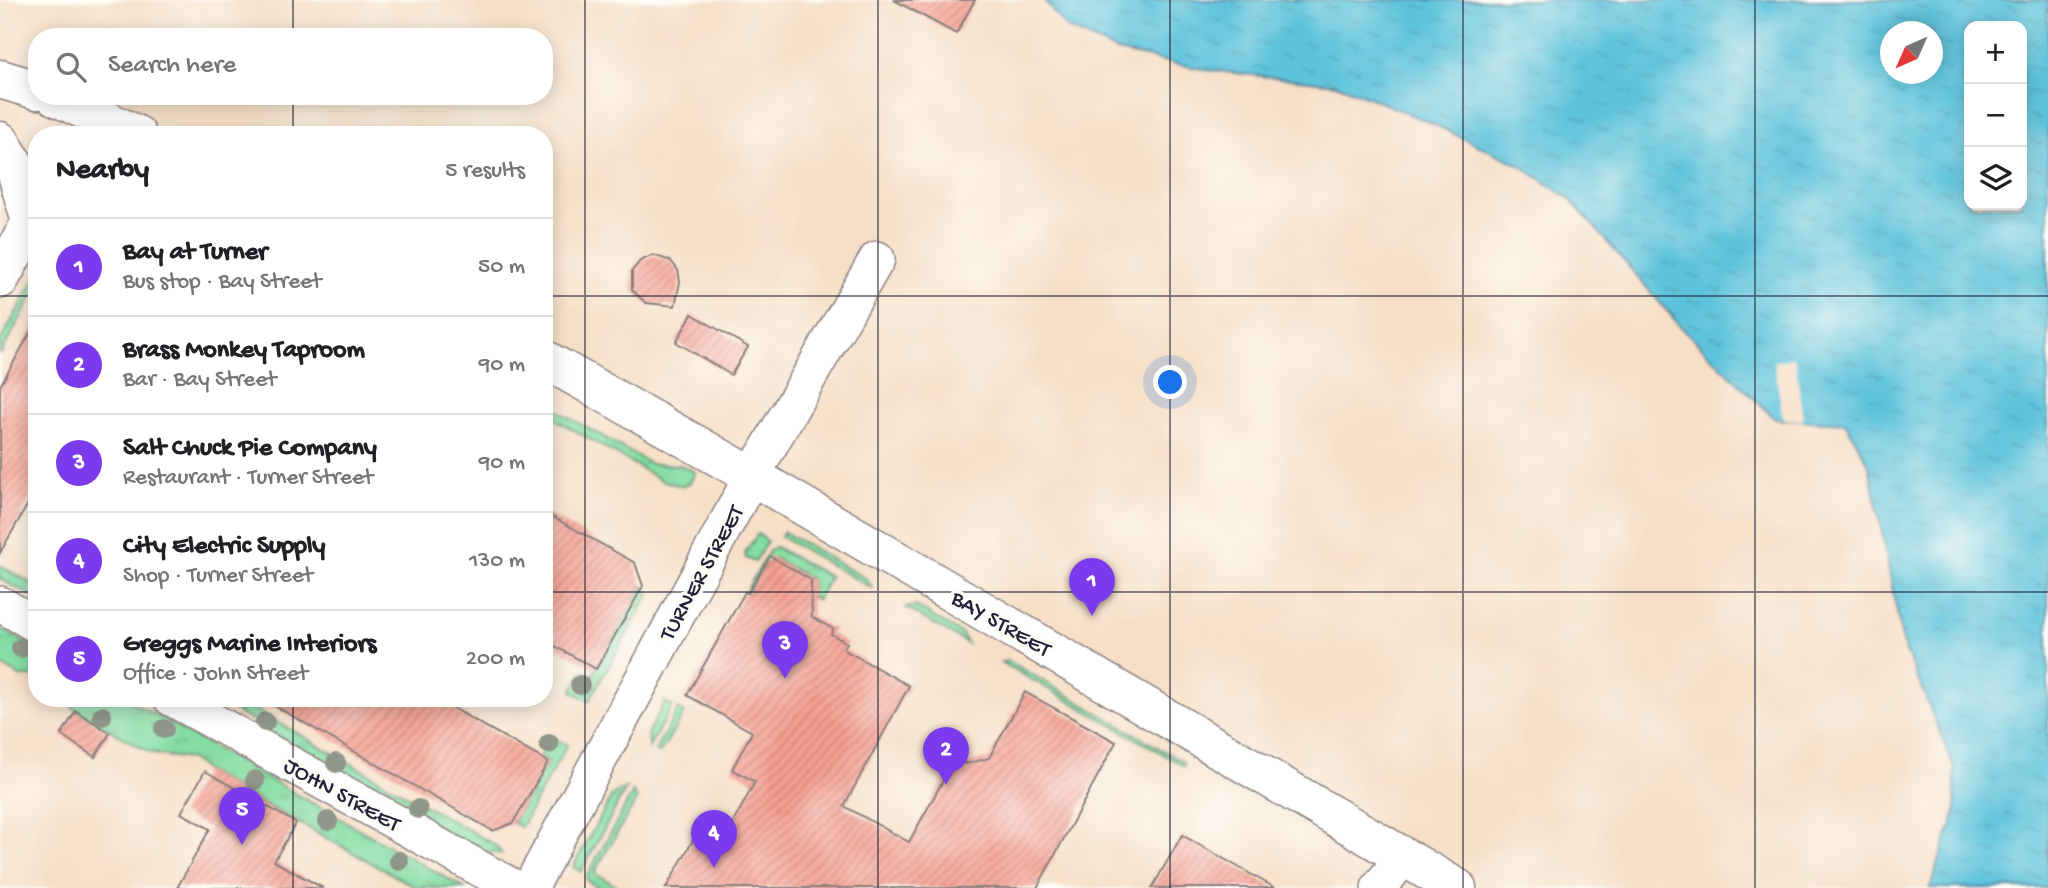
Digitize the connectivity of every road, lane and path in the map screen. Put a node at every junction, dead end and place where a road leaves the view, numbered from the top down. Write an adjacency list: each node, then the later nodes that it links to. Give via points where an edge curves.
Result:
1 (0, 79): 2 (main road)
2 (28, 87)
3 (74, 114): 4 (main road)
4 (111, 126)
5 (0, 141): 6 (main road)
6 (28, 201)
7 (28, 228): 9 (main road)
8 (877, 259): 11 (street, TURNER STREET)
9 (0, 279)
10 (553, 364): 11 (main road, BAY STREET)
11 (752, 476): 15 (main road, BAY STREET); 17 (street, TURNER STREET)
12 (0, 604): 13 (street)
13 (28, 620)
14 (187, 707): 16 (street, JOHN STREET)
15 (1403, 857): 18 (street); 19 (main road, BAY STREET)
16 (515, 888)
17 (530, 888)
18 (1378, 888)
19 (1457, 888)

